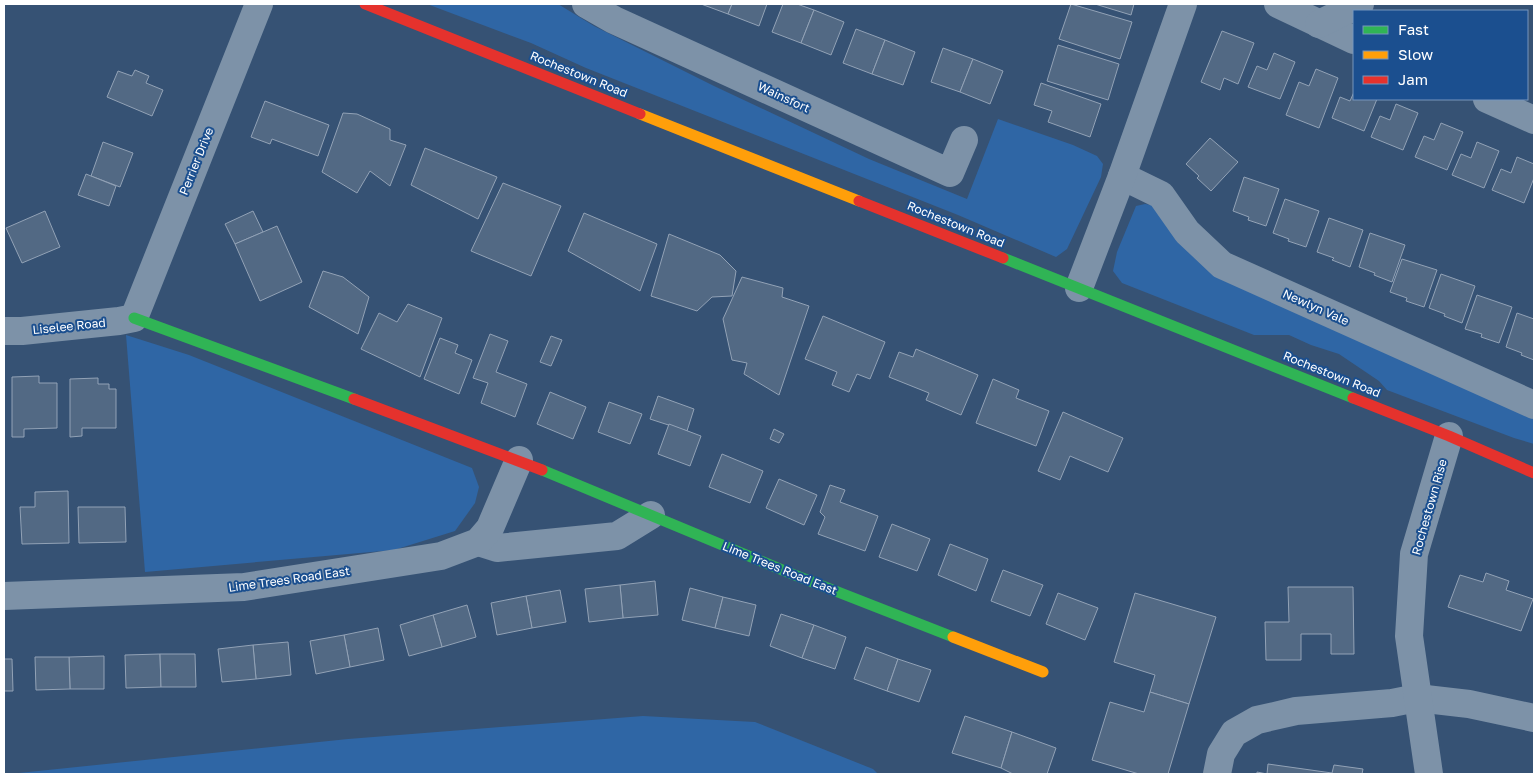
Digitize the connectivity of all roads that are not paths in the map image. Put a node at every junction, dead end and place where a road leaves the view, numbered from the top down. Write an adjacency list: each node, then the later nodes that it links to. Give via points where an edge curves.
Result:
1 (259, 4): 14 (street, Perrier Drive)
2 (365, 4): 13 (main road, Rochestown Road)
3 (586, 4): 11 (street, Wainsfort, via 614,20 950,173)
4 (1183, 4): 12 (street)
5 (1278, 4): 7 (street)
6 (1360, 4): 7 (street)
7 (1319, 24): 8 (street)
8 (1353, 40)
9 (1489, 100): 10 (street)
10 (1534, 120)
11 (964, 140)
12 (1122, 176): 13 (street); 16 (street, Newlyn Vale, via 1161,195 1187,232 1222,265)
13 (1079, 288): 17 (main road, Rochestown Road)
14 (134, 318): 15 (street, Liselee Road); 18 (main road, Lime Trees Road East)
15 (4, 331)
16 (1534, 405)
17 (1449, 436): 19 (main road, Rochestown Road); 24 (street, Rochestown Rise, via 1414,554 1409,636)
18 (519, 460): 20 (main road, Lime Trees Road East); 21 (street, via 490,528)
19 (1534, 473)
20 (651, 515): 21 (street, via 617,536 498,548); 23 (main road, Lime Trees Road East)
21 (478, 542): 22 (street, Lime Trees Road East, via 441,556 244,587)
22 (4, 596)
23 (1043, 672)
24 (1417, 698): 25 (street, via 1469,704); 26 (street, via 1392,704 1296,711 1257,720 1234,733 1221,754); 27 (street, Rochestown Rise)
25 (1534, 718)
26 (1216, 774)
27 (1429, 774)

